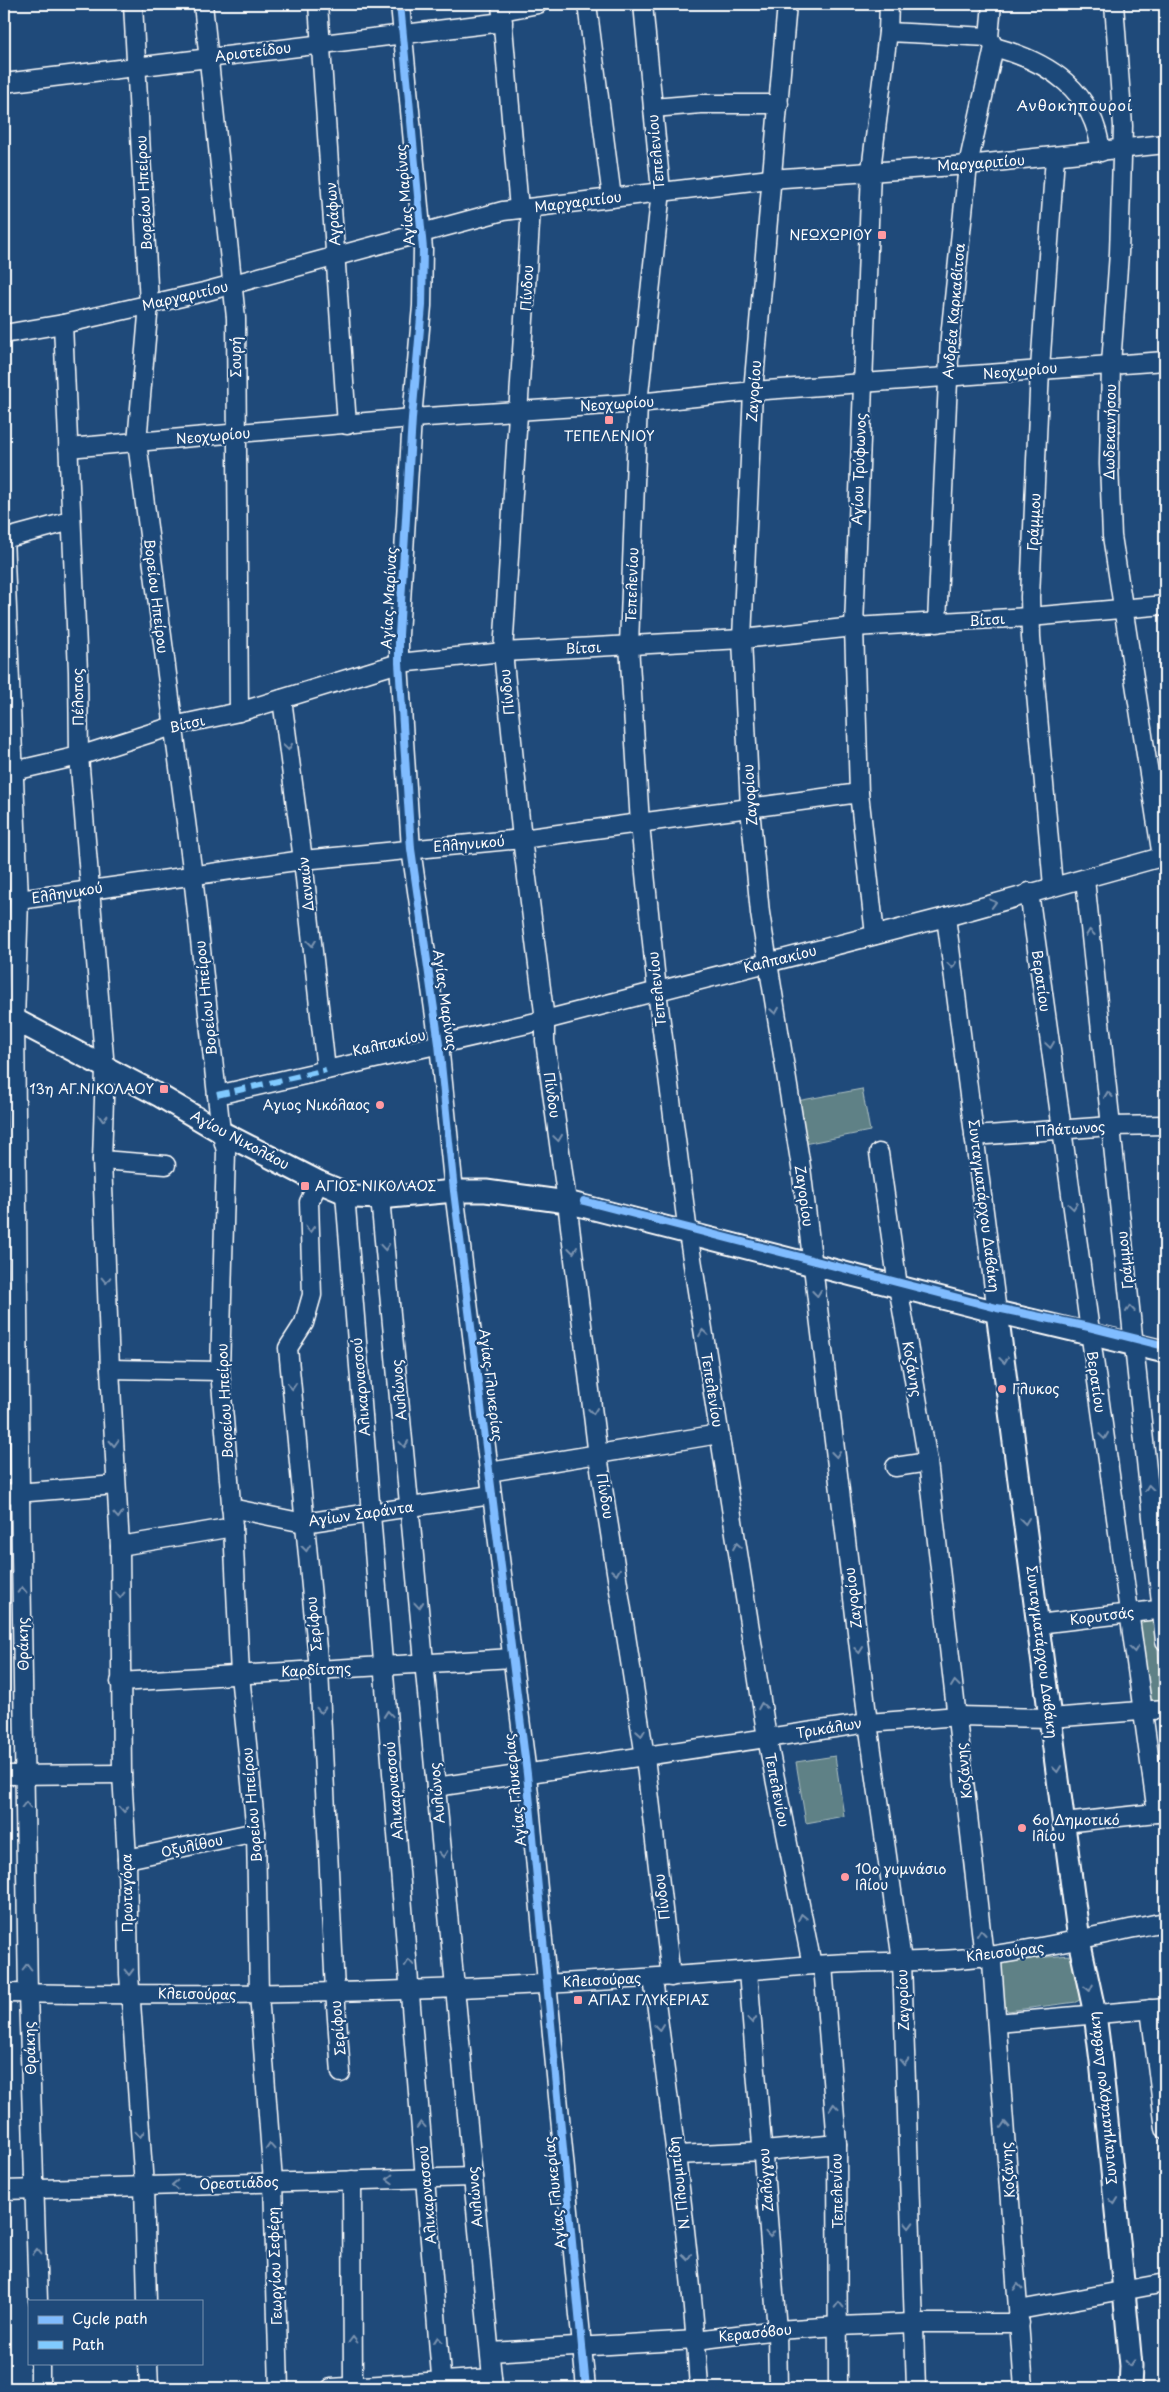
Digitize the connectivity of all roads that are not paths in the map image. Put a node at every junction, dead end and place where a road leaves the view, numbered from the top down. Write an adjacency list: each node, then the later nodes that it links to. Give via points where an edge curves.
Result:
1 (133, 4): 18 (street, Βορείου Ηπείρου)
2 (203, 4): 17 (street, Σουρή)
3 (318, 4): 16 (street, Αγράφων)
4 (400, 4): 14 (street, Αγίας Μαρίνας)
5 (538, 4): 12 (street, Αριστείδου)
6 (587, 4): 30 (street)
7 (643, 4): 21 (street, Τεπελενίου)
8 (787, 4): 20 (street, Ζαγορίου)
9 (889, 4): 13 (street, Αγίου Τρύφωνος)
10 (992, 4): 15 (street, Ανδρέα Καρκαβίτσα)
11 (1114, 4): 23 (street, Δωδεκανήσου, via 1123,126)
12 (502, 12): 14 (street, Αριστείδου); 31 (street, Πίνδου)
13 (888, 32): 15 (street); 27 (street, Αγίου Τρύφωνος)
14 (403, 34): 16 (street, Αριστείδου); 32 (street, Αγίας Μαρίνας)
15 (992, 42): 24 (street, via 1042,67 1078,92 1093,116); 26 (street, Ανδρέα Καρκαβίτσα)
16 (320, 43): 17 (street, Αριστείδου); 33 (street, Αγράφων)
17 (210, 58): 18 (street, Αριστείδου); 34 (street, Σουρή)
18 (138, 66): 19 (street, Αριστείδου); 35 (street, Βορείου Ηπείρου)
19 (4, 83)
20 (779, 104): 21 (street); 28 (street, Ζαγορίου)
21 (653, 108): 29 (street, Τεπελενίου)
22 (1165, 144): 23 (street, Μαργαριτίου)
23 (1121, 150): 24 (street, Μαργαριτίου); 39 (street, Δωδεκανήσου, via 1119,253)
24 (1102, 152): 25 (street, Μαργαριτίου)
25 (1055, 157): 26 (street, Μαργαριτίου); 40 (street, Γράμμου)
26 (968, 165): 27 (street, Μαργαριτίου); 41 (street, Ανδρέα Καρκαβίτσα)
27 (871, 170): 28 (street, Μαργαριτίου, via 811,178); 42 (street, Αγίου Τρύφωνος)
28 (770, 179): 29 (street, Μαργαριτίου); 43 (street, Ζαγορίου)
29 (661, 191): 30 (street, Μαργαριτίου); 44 (street, Τεπελενίου)
30 (612, 198): 31 (street, Μαργαριτίου)
31 (525, 209): 32 (street, Μαργαριτίου, via 483,216); 45 (street, Πίνδου)
32 (422, 233): 33 (street, Μαργαριτίου); 46 (street, Αγίας Μαρίνας, via 422,306)
33 (336, 257): 34 (street, Μαργαριτίου); 47 (street, Αγράφων)
34 (233, 285): 35 (street, Μαργαριτίου); 48 (street, Σουρή)
35 (149, 304): 36 (street, Μαργαριτίου); 49 (street, Βορείου Ηπείρου)
36 (63, 324): 37 (street, Μαργαριτίου); 50 (street, Πέλοπος)
37 (4, 334)
38 (1165, 361): 39 (street, Νεοχωρίου)
39 (1111, 364): 40 (street, Νεοχωρίου); 54 (street, Δωδεκανήσου, via 1109,488 1112,536)
40 (1040, 369): 41 (street, Νεοχωρίου); 55 (street, Γράμμου)
41 (947, 378): 42 (street, Νεοχωρίου); 56 (street, Ανδρέα Καρκαβίτσα)
42 (862, 384): 43 (street, Νεοχωρίου); 57 (street, Αγίου Τρύφωνος)
43 (753, 391): 44 (street, Νεοχωρίου); 58 (street, Ζαγορίου)
44 (638, 403): 45 (street, Νεοχωρίου); 59 (street, Τεπελενίου)
45 (520, 412): 46 (street, Νεοχωρίου); 60 (street, Πίνδου)
46 (412, 418): 47 (street, Νεοχωρίου); 61 (street, Αγίας Μαρίνας)
47 (347, 425): 48 (street, Νεοχωρίου)
48 (236, 434): 49 (street, Νεοχωρίου); 63 (street, Σουρή)
49 (137, 442): 50 (street, Νεοχωρίου); 64 (street, Βορείου Ηπείρου)
50 (68, 448): 51 (street, Πέλοπος)
51 (72, 522): 52 (street); 66 (street, Πέλοπος)
52 (4, 538): 65 (street, Θράκης)
53 (1165, 605): 54 (street, Βίτσι)
54 (1123, 609): 55 (street, Βίτσι); 73 (street, Δωδεκανήσου)
55 (1030, 617): 56 (street, Βίτσι); 77 (street, Γράμμου)
56 (937, 623): 57 (street, Βίτσι)
57 (854, 627): 58 (street, Βίτσι); 68 (street, Αγίου Τρύφωνος)
58 (742, 639): 59 (street, Βίτσι); 69 (street, Ζαγορίου)
59 (630, 645): 60 (street, Βίτσι); 70 (street, Τεπελενίου)
60 (503, 652): 61 (street, Βίτσι); 71 (street, Πίνδου)
61 (399, 663): 62 (street, Βίτσι); 72 (street, Αγίας Μαρίνας)
62 (282, 699): 63 (street, Βίτσι); 74 (street, Δαναών, one-way to 74)
63 (240, 712): 64 (street, Βίτσι)
64 (173, 726): 66 (street, Βίτσι); 75 (street, Βορείου Ηπείρου)
65 (8, 728): 67 (street, Θράκης)
66 (79, 756): 67 (street, Βίτσι); 78 (street, Πέλοπος)
67 (14, 771): 80 (street, Θράκης)
68 (859, 793): 69 (street, Ελληνικού); 82 (street, Αγίου Τρύφωνος)
69 (750, 808): 70 (street, Ελληνικού); 83 (street, Ζαγορίου)
70 (640, 824): 71 (street, Ελληνικού); 84 (street, Τεπελενίου)
71 (522, 839): 72 (street, Ελληνικού); 86 (street, Πίνδου)
72 (410, 849): 74 (street, Ελληνικού); 87 (street, Αγίας Μαρίνας)
73 (1164, 857): 76 (street, Καλπακίου)
74 (303, 860): 75 (street, Ελληνικού); 89 (street, Δαναών, one-way to 89)
75 (192, 876): 78 (street, Ελληνικού); 90 (street, Βορείου Ηπείρου)
76 (1085, 879): 77 (street, Καλπακίου); 91 (street, Γράμμου, one-way to 76)
77 (1053, 886): 79 (street, Καλπακίου)
78 (88, 889): 80 (street, Ελληνικού); 88 (street, Πέλοπος)
79 (1029, 892): 81 (street, Καλπακίου, one-way to 79); 93 (street, Βερατίου, one-way to 93)
80 (19, 900): 85 (street, Θράκης)
81 (946, 917): 82 (street, Καλπακίου); 95 (street, Συνταγματάρχου Δαβάκη, one-way to 95)
82 (875, 935): 83 (street, Καλπακίου)
83 (767, 963): 84 (street, Καλπακίου); 105 (street, Ζαγορίου, one-way to 105, via 801,1167)
84 (656, 991): 86 (street, Καλπακίου); 104 (street, Τεπελενίου)
85 (10, 1017): 88 (street, Αγίου Νικολάου); 119 (street, Θράκης)
86 (545, 1020): 87 (street, Καλπακίου); 103 (street, Πίνδου, one-way to 103, via 544,1040)
87 (439, 1044): 89 (street, Καλπακίου); 100 (street, Αγίας Μαρίνας)
88 (105, 1069): 94 (street, Αγίου Νικολάου, via 160,1096); 97 (street, Πέλοπος, one-way to 97)
89 (326, 1070): 90 (street, Καλπακίου)
90 (217, 1095): 94 (street, Βορείου Ηπείρου)
91 (1111, 1126): 92 (street, Πλάτωνος); 93 (street, Πλάτωνος); 109 (street, Γράμμου, one-way to 91)
92 (1165, 1126)
93 (1062, 1129): 95 (street, Πλάτωνος); 108 (street, Βερατίου, one-way to 108)
94 (221, 1132): 99 (street, Αγίου Νικολάου); 112 (street, Βορείου Ηπείρου, via 226,1151)
95 (974, 1136): 107 (street, Συνταγματάρχου Δαβάκη)
96 (879, 1153): 106 (street, Κοζάνης)
97 (102, 1160): 98 (street); 111 (street, Πέλοπος, one-way to 111)
98 (166, 1165)
99 (319, 1182): 101 (street, Αγίου Νικολάου); 124 (street, Σερίφου, one-way to 124, via 310,1202 312,1295 304,1323 288,1348)
100 (454, 1191): 102 (street, Αγίου Νικολάου); 103 (street, Αγίου Νικολάου, via 509,1193); 117 (street, Αγίας Γλυκερίας)
101 (345, 1194): 102 (street, Αγίου Νικολάου); 123 (street, Αλικαρνασσού)
102 (380, 1198): 121 (street, Αυλώνος, one-way to 121)
103 (567, 1202): 104 (street, Αγίου Νικολάου); 114 (street, Πίνδου, one-way to 114)
104 (688, 1232): 105 (street, Αγίου Νικολάου); 113 (street, Τεπελενίου, one-way to 104)
105 (813, 1265): 106 (street, Αγίου Νικολάου); 141 (street, Ζαγορίου, one-way to 141)
106 (898, 1286): 107 (street, Αγίου Νικολάου); 115 (street, Κοζάνης)
107 (998, 1312): 108 (street, Αγίου Νικολάου); 129 (street, Συνταγματάρχου Δαβάκη, one-way to 129)
108 (1089, 1334): 109 (street, Αγίου Νικολάου); 128 (street, Βερατίου, one-way to 128)
109 (1134, 1344): 110 (street, Αγίου Νικολάου); 127 (street, Γράμμου, one-way to 109)
110 (1165, 1352)
111 (110, 1369): 112 (street); 118 (street, Πρωταγόρα, one-way to 118)
112 (220, 1371): 122 (street, Βορείου Ηπείρου)
113 (719, 1434): 114 (street); 142 (street, Τεπελενίου, one-way to 113)
114 (598, 1456): 117 (street); 143 (street, Πίνδου, one-way to 143)
115 (928, 1462): 116 (street); 139 (street, Κοζάνης, one-way to 115)
116 (895, 1468)
117 (489, 1472): 120 (street, Αγίας Γλυκερίας)
118 (116, 1484): 119 (street); 126 (street, Πρωταγόρα, one-way to 126)
119 (12, 1494): 147 (street, Θράκης, one-way to 119)
120 (491, 1495): 121 (street, Αγίων Σαράντα); 131 (street, Αγίας Γλυκερίας)
121 (410, 1507): 123 (street, Αγίων Σαράντα); 132 (street, Αυλώνος, one-way to 132)
122 (231, 1508): 124 (street, Αγίων Σαράντα); 125 (street, Βορείου Ηπείρου)
123 (371, 1514): 124 (street, Αγίων Σαράντα); 133 (street, Αλικαρνασσού)
124 (304, 1522): 134 (street, Σερίφου, one-way to 134)
125 (233, 1527): 126 (street); 135 (street, Βορείου Ηπείρου)
126 (120, 1546): 136 (street, Πρωταγόρα, one-way to 136)
127 (1164, 1609): 128 (street, Κορυτσάς); 130 (street, Γράμμου)
128 (1130, 1613): 129 (street, Κορυτσάς); 138 (street, Βερατίου, one-way to 138)
129 (1038, 1624): 140 (street, Συνταγματάρχου Δαβάκη)
130 (1165, 1640)
131 (512, 1658): 132 (street, Καρδίτσης); 145 (street, Αγίας Γλυκερίας)
132 (425, 1664): 133 (street, Καρδίτσης); 148 (street, Αυλώνος)
133 (384, 1666): 134 (street, Καρδίτσης); 163 (street, Αλικαρνασσού, one-way to 133)
134 (319, 1670): 135 (street, Καρδίτσης); 164 (street, Σερίφου, one-way to 164)
135 (240, 1675): 136 (street, Καρδίτσης); 151 (street, Βορείου Ηπείρου)
136 (120, 1682): 144 (street, Πρωταγόρα)
137 (1165, 1709): 138 (street, Τρικάλων)
138 (1143, 1710): 140 (street, Τρικάλων); 149 (street, Βερατίου)
139 (958, 1716): 140 (street, Τρικάλων); 141 (street, Τρικάλων); 155 (street, Κοζάνης, one-way to 139)
140 (1050, 1718): 150 (street, Συνταγματάρχου Δαβάκη, one-way to 150)
141 (868, 1722): 142 (street, Τρικάλων); 156 (street, Ζαγορίου)
142 (767, 1738): 143 (street, Τρικάλων); 157 (street, Τεπελενίου, one-way to 142)
143 (645, 1757): 145 (street, Τρικάλων); 159 (street, Πίνδου)
144 (122, 1774): 147 (street); 152 (street, Πρωταγόρα, one-way to 152)
145 (526, 1774): 148 (street, Τρικάλων); 161 (street, Αγίας Γλυκερίας)
146 (4, 1775): 147 (street)
147 (26, 1775): 167 (street, Θράκης, one-way to 147)
148 (436, 1787): 162 (street, Αυλώνος, one-way to 162)
149 (1161, 1812): 150 (street)
150 (1064, 1823): 154 (street, Συνταγματάρχου Δαβάκη)
151 (256, 1832): 152 (street, Οξυλίθου); 168 (street, Βορείου Ηπείρου)
152 (127, 1859): 166 (street, Πρωταγόρα, one-way to 166)
153 (1165, 1922): 154 (street, Κλεισούρας)
154 (1079, 1940): 155 (street, Κλεισούρας); 170 (street, Συνταγματάρχου Δαβάκη, one-way to 170)
155 (984, 1957): 156 (street, Κλεισούρας); 171 (street, Κοζάνης, via 992,1962)
156 (902, 1961): 157 (street, Κλεισούρας); 189 (street, Ζαγορίου, one-way to 189)
157 (817, 1965): 158 (street, Κλεισούρας); 174 (street, Τεπελενίου, one-way to 157)
158 (748, 1972): 159 (street, Κλεισούρας); 175 (street, Ζαλόγγου, one-way to 175)
159 (671, 1977): 160 (street, Κλεισούρας)
160 (653, 1978): 161 (street, Κλεισούρας); 176 (street, N. Πλουμπίδη, one-way to 176)
161 (547, 1983): 162 (street, Κλεισούρας); 193 (street, Αγίας Γλυκερίας)
162 (455, 1987): 163 (street, Κλεισούρας); 177 (street, Αυλώνος)
163 (411, 1989): 164 (street, Κλεισούρας); 178 (street, Αλικαρνασσού, one-way to 163)
164 (335, 1991): 168 (street, Κλεισούρας); 172 (street, Σερίφου)
165 (4, 1993): 167 (street, Κλεισούρας)
166 (130, 1993): 167 (street, Κλεισούρας); 168 (street, Κλεισούρας); 181 (street, Πρωταγόρα, one-way to 181)
167 (28, 1994): 182 (street, Θράκης)
168 (259, 1994): 180 (street, Γεωργίου Σεφέρη, one-way to 168)
169 (1158, 2008): 170 (street); 173 (street)
170 (1095, 2014): 171 (street); 185 (street, Συνταγματάρχου Δαβάκη, one-way to 185)
171 (997, 2023): 188 (street, Κοζάνης, one-way to 171)
172 (342, 2073)
173 (1165, 2129)
174 (837, 2144): 175 (street); 190 (street, Τεπελενίου, one-way to 174)
175 (764, 2151): 176 (street); 191 (street, Ζαλόγγου, one-way to 191)
176 (676, 2155): 192 (street, N. Πλουμπίδη, one-way to 192)
177 (473, 2177): 178 (street, Ορεστιάδος); 194 (street, Αυλώνος)
178 (425, 2178): 179 (street, Ορεστιάδος, one-way to 179); 198 (street, Αλικαρνασσού, one-way to 178)
179 (352, 2180): 180 (street, Ορεστιάδος); 199 (street, one-way to 179)
180 (273, 2182): 181 (street, Ορεστιάδος, one-way to 181); 202 (street, Γεωργίου Σεφέρη)
181 (144, 2186): 182 (street, Ορεστιάδος); 187 (street, Πρωταγόρα)
182 (36, 2189): 183 (street, Ορεστιάδος); 186 (street, Θράκης, one-way to 182)
183 (4, 2190)
184 (1165, 2283): 185 (street, Κερασόβου)
185 (1124, 2291): 188 (street, Κερασόβου); 210 (street, Συνταγματάρχου Δαβάκη, one-way to 210)
186 (38, 2300)
187 (147, 2300)
188 (1020, 2317): 189 (street, Κερασόβου); 209 (street, Κοζάνης)
189 (912, 2323): 190 (street, Κερασόβου); 208 (street, Ζαγορίου)
190 (839, 2326): 191 (street, Κερασόβου); 207 (street, Τεπελενίου)
191 (777, 2330): 192 (street, Κερασόβου); 206 (street, Ζαλόγγου)
192 (696, 2340): 193 (street, Κερασόβου); 205 (street, N. Πλουμπίδη)
193 (582, 2346): 194 (street, Κερασόβου); 204 (street, Αγίας Γλυκερίας)
194 (490, 2352): 197 (street, Αυλώνος)
195 (40, 2364): 200 (street)
196 (148, 2364): 201 (street)
197 (493, 2383): 198 (street)
198 (442, 2385): 199 (street)
199 (353, 2387): 203 (street)
200 (40, 2388)
201 (149, 2388)
202 (279, 2388)
203 (331, 2388)
204 (586, 2388)
205 (699, 2388)
206 (778, 2388)
207 (838, 2388)
208 (916, 2388)
209 (1024, 2388)
210 (1130, 2388)

